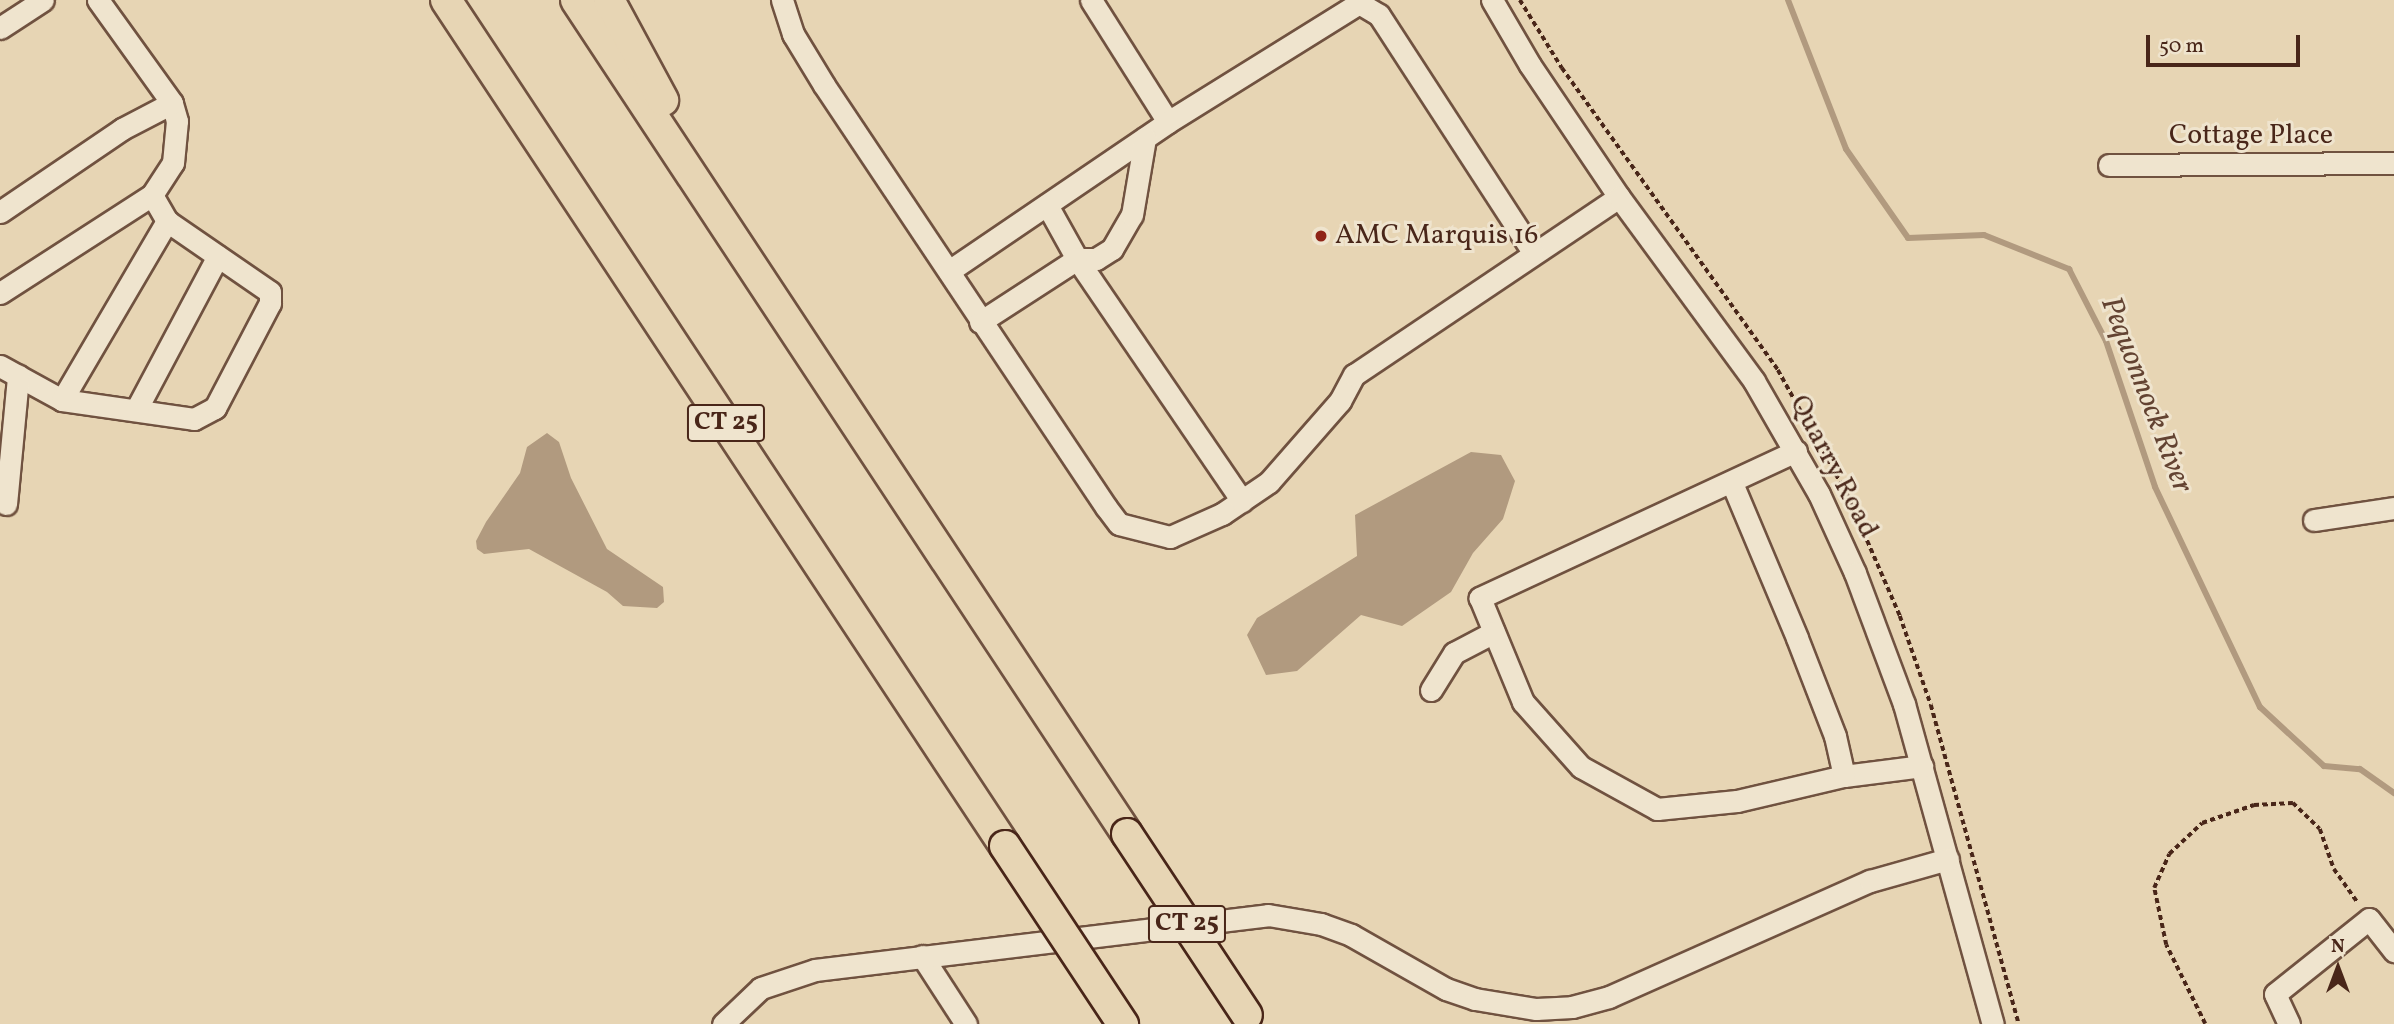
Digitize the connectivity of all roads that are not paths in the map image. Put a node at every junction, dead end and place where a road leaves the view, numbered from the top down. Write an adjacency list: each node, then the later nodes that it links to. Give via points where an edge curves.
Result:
1 (43, 0): 9 (street)
2 (98, 0): 10 (street)
3 (446, 0): 46 (highway, CT 25, bridge)
4 (576, 0): 24 (highway, CT 25)
5 (609, 0): 24 (highway)
6 (782, 0): 23 (street, via 793,34 824,85)
7 (1091, 0): 11 (street)
8 (1492, 0): 16 (street, Quarry Road)
9 (0, 28)
10 (172, 103): 15 (street, via 177,121 173,163); 18 (street, via 122,129)
11 (1168, 122): 12 (street); 20 (street, via 1359,3 1379,15)
12 (1145, 138): 17 (street); 22 (street, via 1132,215 1112,249 1096,259)
13 (2394, 163): 14 (street, Cottage Place)
14 (2109, 165)
15 (152, 195): 19 (street); 25 (street)
16 (1619, 197): 20 (street); 30 (street, Quarry Road, via 1754,381)
17 (1047, 205): 22 (street); 23 (street)
18 (0, 212)
19 (167, 221): 21 (street); 28 (street)
20 (1533, 253): 32 (street, via 1354,375 1340,401 1306,443 1269,482)
21 (218, 256): 29 (street); 29 (street, via 270,292 270,303 215,408 194,419)
22 (1077, 259): 26 (street); 32 (street)
23 (950, 271): 26 (street)
24 (759, 276): 43 (highway, CT 25, bridge)
25 (0, 293)
26 (979, 322): 32 (street, via 1119,524 1170,537)
27 (9, 371): 28 (street); 33 (street)
28 (62, 400): 29 (street)
29 (135, 410)
30 (1796, 451): 31 (street); 38 (street, Quarry Road, via 1856,573)
31 (1731, 483): 36 (street, via 1480,598); 39 (street, via 1821,699)
32 (1242, 501)
33 (6, 504)
34 (2394, 509): 35 (street)
35 (2314, 520)
36 (1494, 632): 37 (street, via 1454,653); 39 (street, via 1523,702 1581,767 1657,809 1737,801)
37 (1431, 690)
38 (1922, 766): 39 (street); 40 (street, Quarry Road)
39 (1844, 776)
40 (1948, 859): 42 (street, via 1870,881 1609,997 1572,1007 1536,1009 1475,999 1446,989 1351,935 1321,924 1268,915); 47 (street, Quarry Road)
41 (2394, 951): 48 (street, via 2369,919 2275,994)
42 (922, 956): 44 (street, via 788,976 745,999); 45 (street)
43 (1250, 1019)
44 (723, 1024)
45 (966, 1024)
46 (1123, 1024)
47 (1993, 1024)
48 (2289, 1024)

